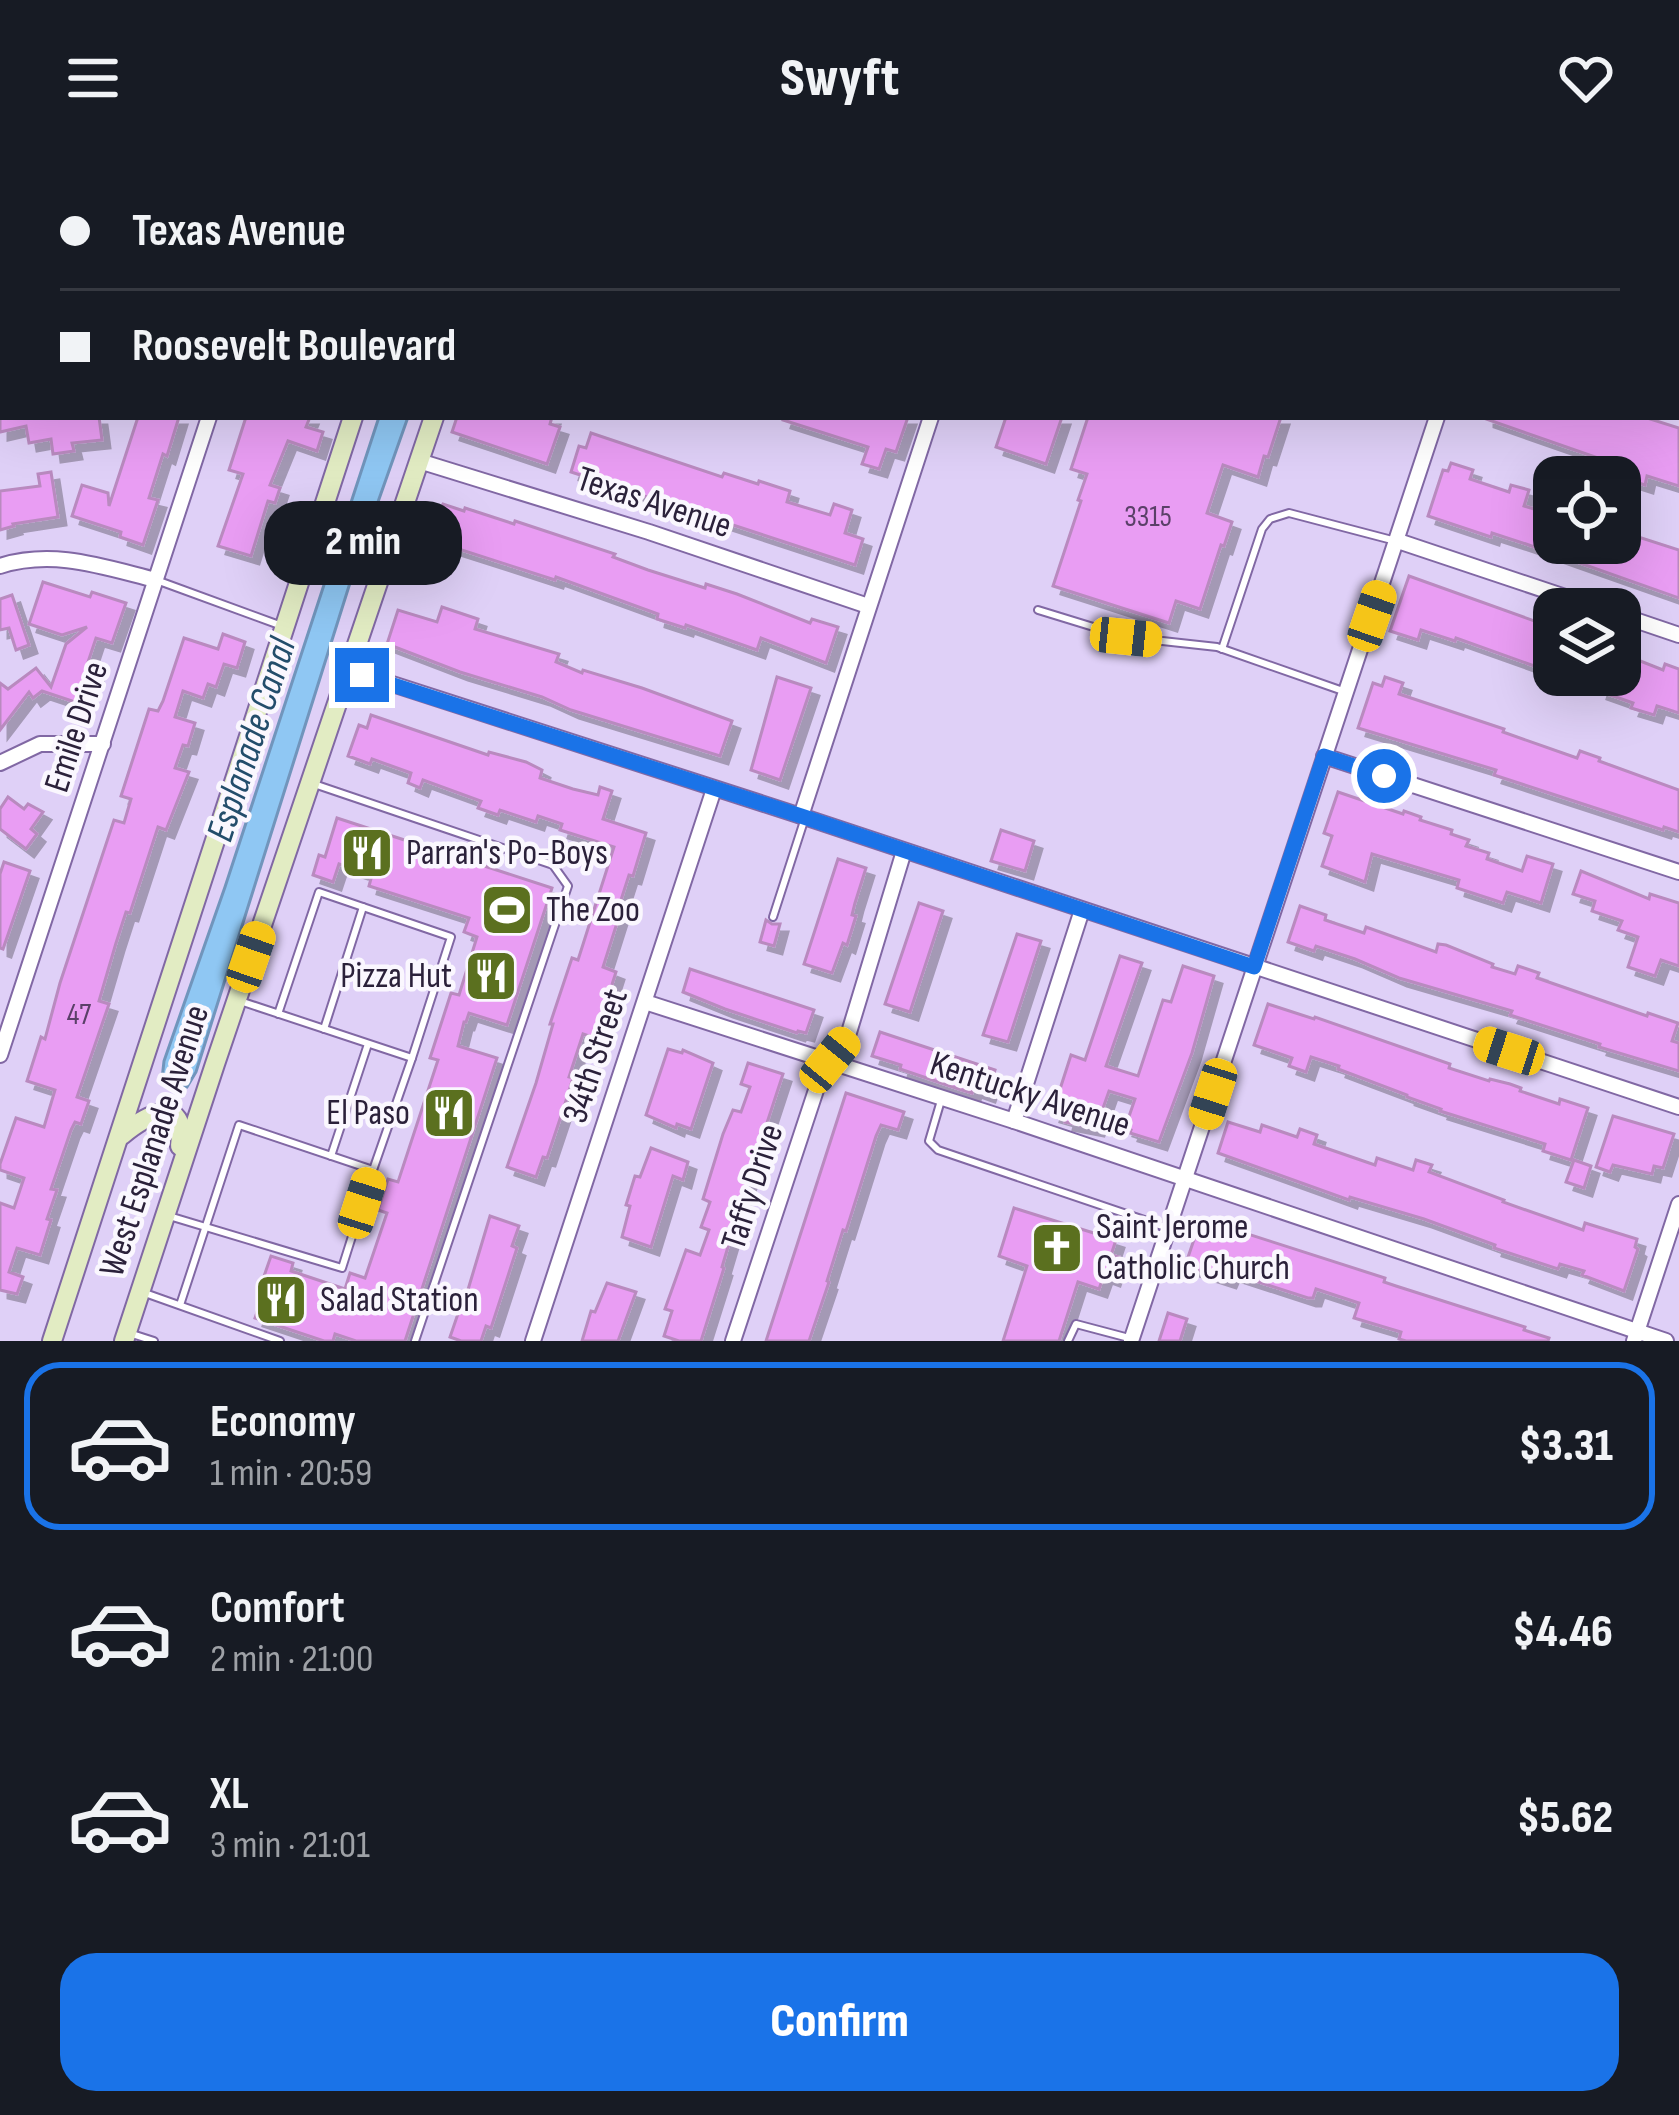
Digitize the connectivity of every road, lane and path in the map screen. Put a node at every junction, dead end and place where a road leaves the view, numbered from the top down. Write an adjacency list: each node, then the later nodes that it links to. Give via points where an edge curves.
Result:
1 (208, 420): 9 (street, Emile Drive)
2 (351, 420): 14 (main road, West Esplanade Avenue)
3 (433, 420): 6 (main road, West Esplanade Avenue)
4 (930, 420): 11 (street)
5 (1436, 420): 7 (street)
6 (419, 461): 11 (street, Texas Avenue); 17 (main road, West Esplanade Avenue)
7 (1398, 541): 10 (street); 16 (lane, via 1289,513 1270,519); 18 (street)
8 (0, 566): 9 (street, via 64,557)
9 (156, 580): 14 (lane); 19 (street, Emile Drive)
10 (1538, 588)
11 (868, 606): 24 (street)
12 (1038, 610): 16 (lane, via 1126,637)
13 (1641, 622): 15 (street)
14 (284, 626): 43 (main road, West Esplanade Avenue)
15 (1679, 635)
16 (1222, 649): 18 (lane)
17 (349, 670): 22 (main road, West Esplanade Avenue); 23 (street)
18 (1346, 692): 20 (street)
19 (103, 744): 21 (street, via 40,744); 35 (street, Emile Drive)
20 (1324, 756): 26 (street); 30 (street)
21 (0, 763)
22 (310, 783): 31 (main road, West Esplanade Avenue); 61 (lane, via 553,865 568,886)
23 (714, 789): 24 (street); 32 (street, 34th Street)
24 (803, 817): 25 (street); 29 (lane)
25 (904, 851): 28 (street); 39 (street, Taffy Drive, via 847,1039)
26 (1679, 872)
27 (363, 907): 33 (lane, via 319,892); 34 (lane); 38 (lane, via 451,937)
28 (1082, 910): 30 (street); 42 (street)
29 (773, 917)
30 (1254, 967): 41 (street); 46 (street)
31 (236, 1000): 33 (lane); 48 (main road, West Esplanade Avenue)
32 (645, 1002): 39 (street, Kentucky Avenue); 62 (street, 34th Street)
33 (278, 1014): 34 (lane)
34 (324, 1029): 36 (lane)
35 (3, 1033): 37 (street, Emile Drive)
36 (368, 1043): 38 (lane); 44 (lane)
37 (0, 1055)
38 (412, 1058): 45 (lane)
39 (830, 1060): 40 (street, Kentucky Avenue); 63 (street, Taffy Drive)
40 (942, 1097): 42 (street, Kentucky Avenue); 49 (lane, via 929,1141 938,1150)
41 (1679, 1107)
42 (1014, 1121): 46 (street, Kentucky Avenue)
43 (120, 1136): 48 (main road, via 154,1113 179,1121); 51 (main road, West Esplanade Avenue)
44 (331, 1156): 45 (lane); 50 (lane, via 239,1125)
45 (373, 1170): 50 (lane, via 342,1268)
46 (1185, 1178): 49 (street); 54 (street, Kentucky Avenue)
47 (1679, 1204): 54 (street)
48 (165, 1215): 50 (lane); 52 (main road, West Esplanade Avenue)
49 (1168, 1228): 56 (street)
50 (205, 1229): 53 (lane)
51 (79, 1258): 57 (main road, West Esplanade Avenue); 58 (main road, via 85,1271)
52 (140, 1292): 53 (lane); 55 (main road, West Esplanade Avenue)
53 (179, 1305): 60 (lane)
54 (1636, 1336): 65 (street, Kentucky Avenue)
55 (126, 1337): 59 (lane)
56 (1132, 1340): 64 (lane, via 1082,1324)
57 (52, 1341)
58 (64, 1341)
59 (154, 1341)
60 (280, 1341)
61 (415, 1341)
62 (533, 1341)
63 (733, 1341)
64 (1068, 1341)
65 (1666, 1341)

